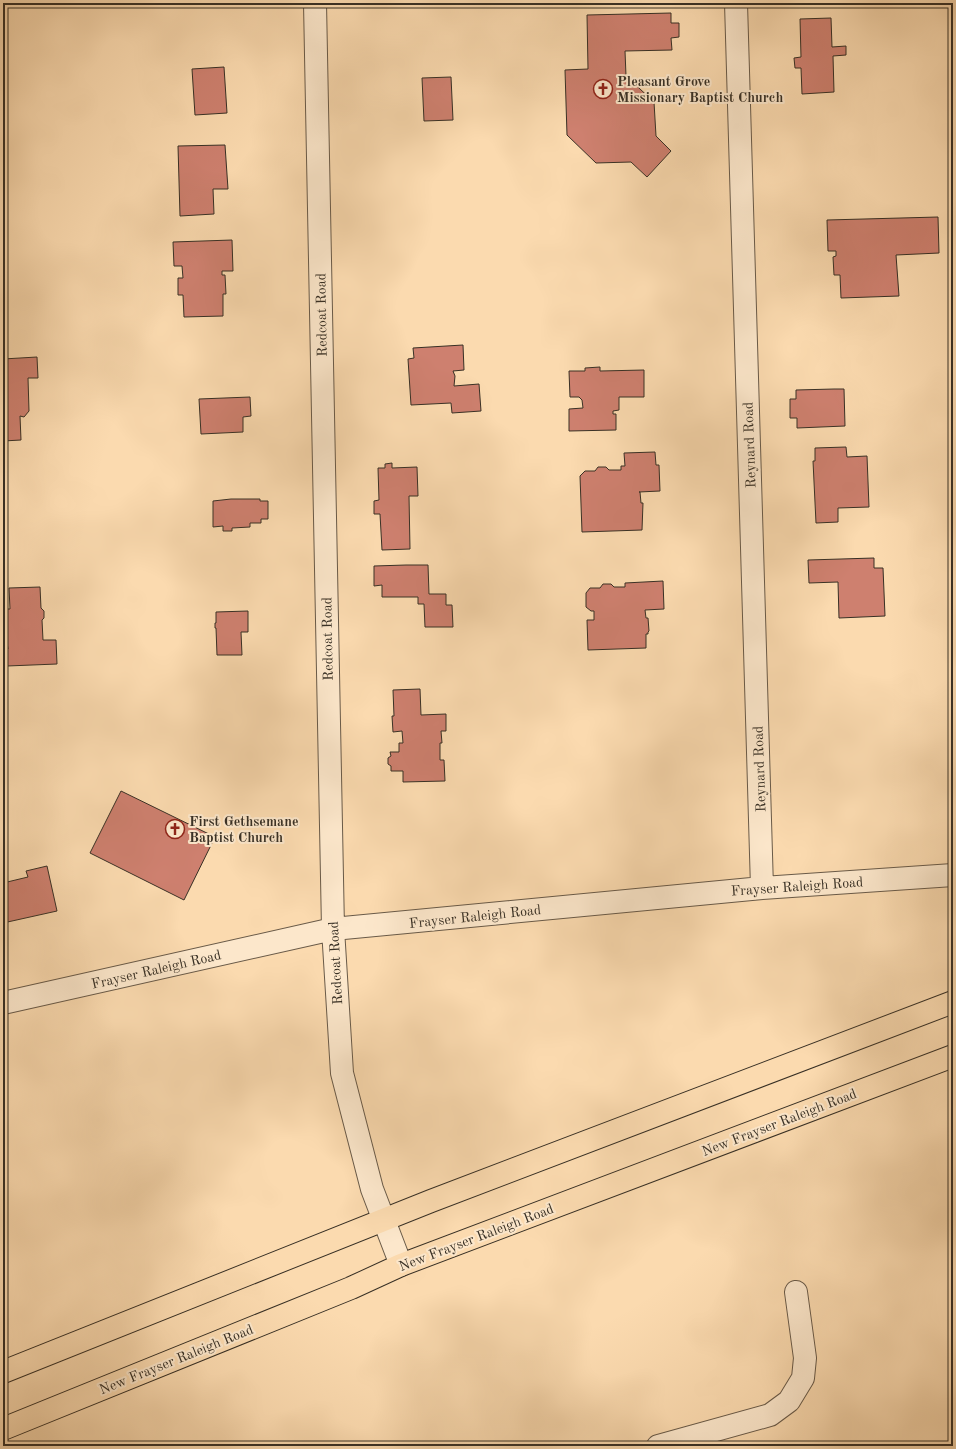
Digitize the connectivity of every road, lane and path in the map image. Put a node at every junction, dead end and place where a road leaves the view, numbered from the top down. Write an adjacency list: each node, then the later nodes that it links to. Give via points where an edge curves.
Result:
1 (315, 3): 5 (street, Redcoat Road)
2 (736, 3): 4 (street, Reynard Road)
3 (953, 875): 4 (street, Frayser Raleigh Road)
4 (762, 888): 5 (street, Frayser Raleigh Road)
5 (333, 929): 7 (street, Frayser Raleigh Road); 9 (street, Redcoat Road, via 342,1073 372,1189)
6 (953, 1002): 9 (main road)
7 (3, 1003)
8 (953, 1056): 10 (main road, New Frayser Raleigh Road)
9 (383, 1221): 10 (street, Redcoat Road); 12 (main road)
10 (401, 1266): 13 (main road, New Frayser Raleigh Road)
11 (796, 1292): 14 (street, via 805,1358 802,1378 789,1401 770,1415)
12 (3, 1372)
13 (3, 1429)
14 (658, 1446)

